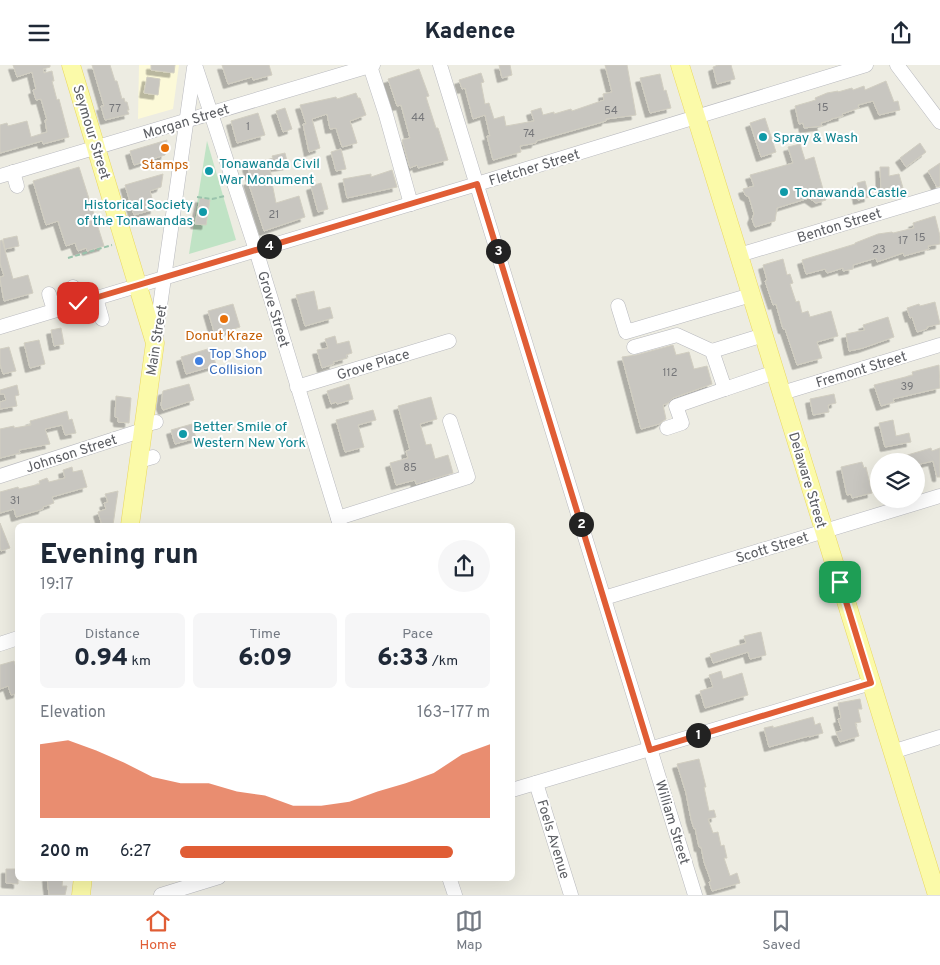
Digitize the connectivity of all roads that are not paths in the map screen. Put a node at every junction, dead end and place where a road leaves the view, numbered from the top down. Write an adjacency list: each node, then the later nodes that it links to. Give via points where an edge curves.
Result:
1 (71, 65): 13 (main road, Seymour Street)
2 (195, 65): 9 (street, Grove Street); 11 (street, Main Street)
3 (371, 65): 8 (street, Morgan Street); 17 (street)
4 (440, 65): 15 (street, William Street)
5 (680, 65): 10 (main road, Delaware Street)
6 (866, 65): 10 (street, Fletcher Street)
7 (897, 65): 12 (street)
8 (342, 69): 9 (street, Morgan Street)
9 (211, 113): 11 (street, Morgan Street); 18 (street, Grove Street)
10 (696, 117): 15 (street, Fletcher Street); 19 (main road, Delaware Street)
11 (187, 120): 13 (street, Morgan Street); 20 (street, Main Street)
12 (940, 122)
13 (96, 147): 14 (street, Morgan Street); 21 (main road, Seymour Street)
14 (10, 178)
15 (477, 184): 17 (street, Fletcher Street); 49 (street, William Street)
16 (940, 195): 19 (street, Benton Street)
17 (412, 203): 18 (street, Fletcher Street)
18 (256, 250): 20 (street, Fletcher Street); 38 (street, Grove Street)
19 (739, 255): 24 (main road, Delaware Street)
20 (166, 277): 21 (street, Fletcher Street); 33 (street, Main Street)
21 (137, 285): 25 (street, Fletcher Street); 33 (main road, Seymour Street)
22 (73, 287): 26 (street)
23 (49, 293): 28 (street)
24 (751, 295): 27 (street, via 626,332); 31 (main road, Delaware Street)
25 (96, 298): 26 (street, Fletcher Street); 29 (street)
26 (78, 303): 28 (street, Fletcher Street)
27 (618, 306)
28 (54, 310): 30 (street, Fletcher Street)
29 (102, 319)
30 (0, 327)
31 (764, 335): 36 (street); 37 (main road, Delaware Street)
32 (449, 341): 38 (street, Grove Place)
33 (155, 343): 42 (main road, Main Street)
34 (940, 345): 40 (street, Fremont Street)
35 (634, 347): 36 (street, via 677,335)
36 (712, 351): 39 (street)
37 (775, 373): 39 (street); 40 (main road, Delaware Street)
38 (298, 387): 46 (street, Grove Street)
39 (725, 389): 43 (street, via 676,406 682,423)
40 (782, 393): 48 (main road, Delaware Street)
41 (450, 421): 46 (street, via 468,477)
42 (148, 426): 44 (street, Johnson Street); 47 (main road, Main Street, via 146,459)
43 (667, 428)
44 (0, 476)
45 (940, 496): 48 (street, Scott Street)
46 (339, 521)
47 (130, 523)
48 (824, 531): 49 (street, Scott Street); 52 (main road, Delaware Street)
49 (604, 598): 54 (street, William Street)
50 (15, 639): 51 (street)
51 (0, 643)
52 (871, 683): 54 (street); 55 (main road, Delaware Street)
53 (940, 737): 55 (street)
54 (650, 750): 56 (street); 66 (street, William Street)
55 (892, 751): 61 (main road, Delaware Street)
56 (536, 783): 57 (street); 65 (street, Foels Avenue)
57 (515, 789)
58 (83, 881): 62 (main road)
59 (206, 881): 63 (street)
60 (450, 881): 64 (street)
61 (936, 884)
62 (81, 895)
63 (161, 895)
64 (454, 895)
65 (571, 895)
66 (695, 895)

